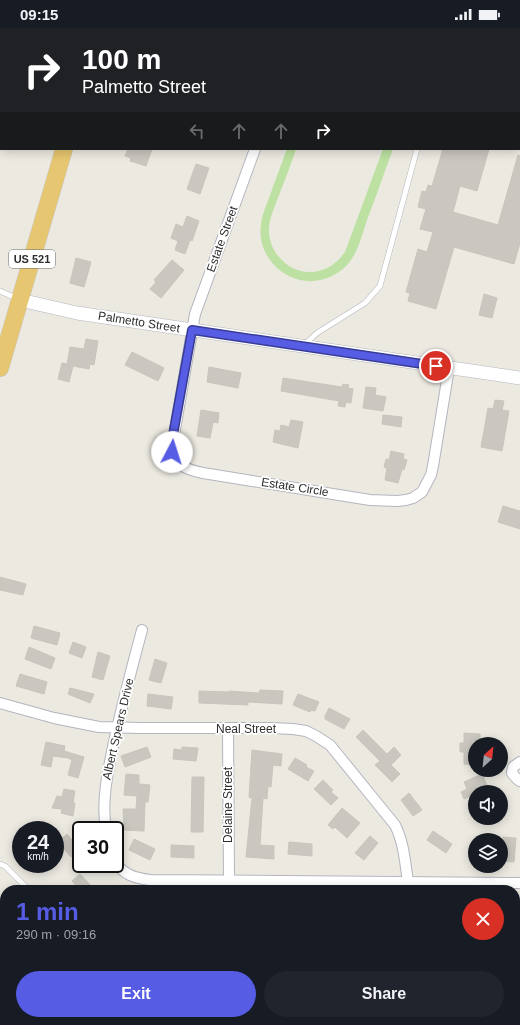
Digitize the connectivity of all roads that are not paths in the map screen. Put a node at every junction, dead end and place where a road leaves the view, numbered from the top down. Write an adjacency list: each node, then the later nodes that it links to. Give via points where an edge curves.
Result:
1 (64, 150): 5 (highway, US 521)
2 (255, 150): 6 (street, Estate Street, via 195,314)
3 (417, 150): 7 (lane, via 380,286 365,303)
4 (0, 291): 5 (lane)
5 (20, 300): 6 (street, Palmetto Street, via 78,313); 8 (highway, US 521)
6 (192, 330): 7 (street, Palmetto Street); 10 (street, Estate Circle, via 172,447 178,463 203,473 370,500 406,500 422,492 432,466)
7 (301, 346): 10 (street, Palmetto Street)
8 (3, 349): 9 (highway, US 521)
9 (0, 368)
10 (449, 368): 11 (street, Palmetto Street)
11 (520, 378)
12 (142, 630): 14 (street, Albert Spears Drive)
13 (0, 703): 14 (street, Neal Street, via 71,722)
14 (117, 727): 15 (street, Neal Street); 18 (street, Albert Spears Drive, via 106,784)
15 (228, 729): 21 (street, Delaine Street); 22 (street, Neal Street, via 293,729 311,734 330,745 395,825 401,838)
16 (520, 762): 17 (street, via 512,767 512,773)
17 (520, 781)
18 (105, 821)
19 (0, 864): 24 (lane)
20 (124, 872): 21 (street, via 150,880)
21 (229, 881): 25 (street)
22 (408, 882): 23 (street); 26 (street)
23 (520, 883)
24 (24, 885)
25 (267, 885)
26 (309, 885)

